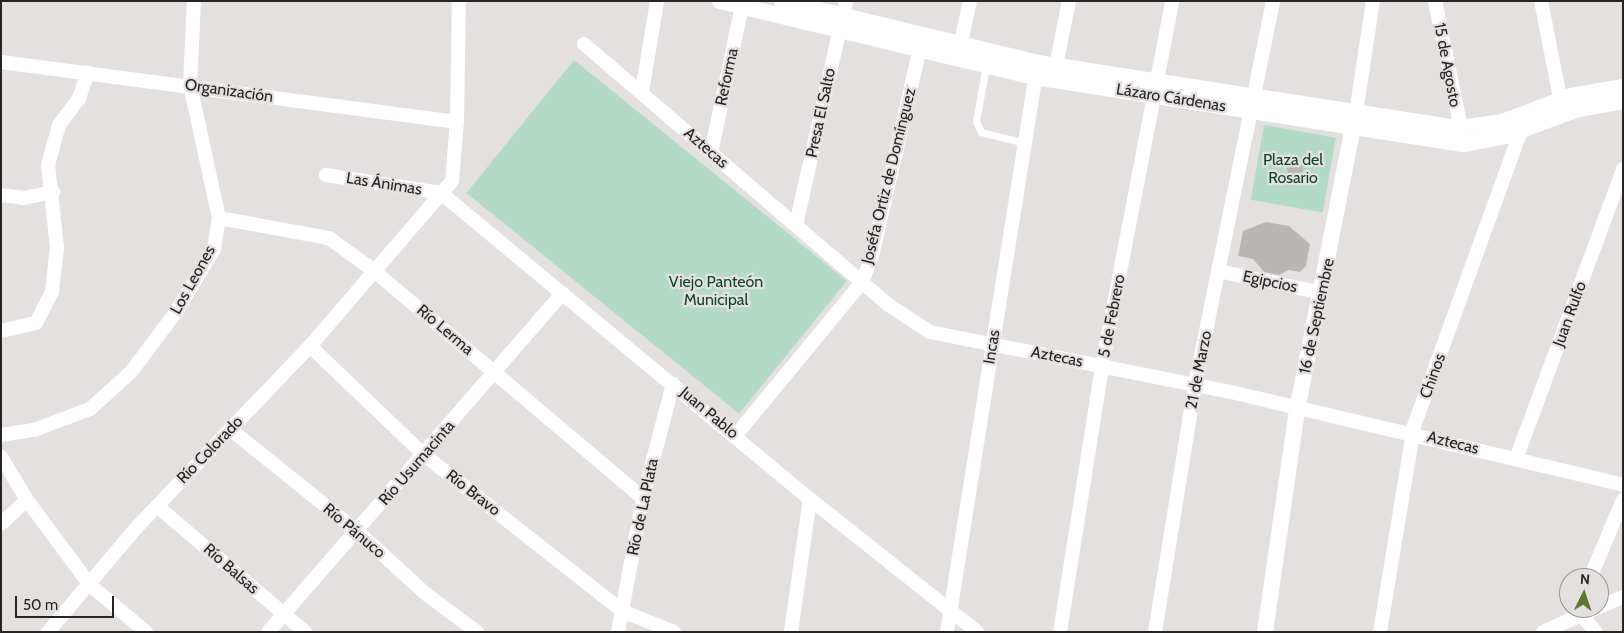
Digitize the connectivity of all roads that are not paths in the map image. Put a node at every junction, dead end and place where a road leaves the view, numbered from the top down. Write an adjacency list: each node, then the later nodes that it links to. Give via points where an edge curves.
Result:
1 (194, 1): 23 (street, Los Leones)
2 (459, 1): 32 (street, Río Colorado)
3 (657, 1): 26 (street)
4 (720, 1): 13 (street, Lázaro Cárdenas)
5 (782, 1): 14 (street, Lázaro Cárdenas)
6 (970, 1): 17 (street)
7 (1069, 1): 22 (street)
8 (1172, 1): 25 (street, 5 de Febrero)
9 (1273, 1): 28 (street, 21 de Marzo)
10 (1373, 1): 31 (street, 16 de Septiembre)
11 (1435, 1): 33 (street, 15 de Agosto)
12 (1541, 1): 29 (street)
13 (742, 4): 14 (street, Lázaro Cárdenas); 37 (street, Reforma)
14 (842, 16): 16 (street, Lázaro Cárdenas); 44 (street, Presa El Salto)
15 (584, 44): 26 (street, Aztecas)
16 (921, 44): 17 (street, Lázaro Cárdenas); 19 (street, Lázaro Cárdenas); 47 (street, Joséfa Ortiz de Domínguez, via 872,256)
17 (960, 46): 20 (street, Lázaro Cárdenas)
18 (1, 62): 21 (street, Organización)
19 (986, 66): 20 (street, Lázaro Cárdenas); 35 (lane, via 976,121 981,132)
20 (1037, 70): 22 (street, Lázaro Cárdenas); 35 (street, Incas)
21 (88, 73): 23 (street, Organización); 40 (street, via 79,98 59,126 48,165)
22 (1054, 73): 25 (street, Lázaro Cárdenas)
23 (190, 85): 32 (street, Organización); 43 (street, Los Leones)
24 (1623, 87): 29 (street, Lázaro Cárdenas)
25 (1155, 88): 28 (street, Lázaro Cárdenas); 53 (street, 5 de Febrero)
26 (642, 92): 37 (street, Aztecas)
27 (1623, 101): 29 (street, Lázaro Cárdenas)
28 (1251, 103): 31 (street, Lázaro Cárdenas); 46 (street, 21 de Marzo)
29 (1562, 107): 30 (street, Lázaro Cárdenas); 34 (street, Lázaro Cárdenas)
30 (1525, 113): 33 (street, Lázaro Cárdenas, via 1502,122); 34 (street, Chinos)
31 (1355, 120): 33 (street, Lázaro Cárdenas); 36 (street, Lázaro Cárdenas); 49 (street, 16 de Septiembre)
32 (457, 122): 41 (street, Río Colorado, via 452,181)
33 (1460, 128): 36 (street, 15 de Agosto)
34 (1522, 130): 36 (street, Lázaro Cárdenas); 59 (street, Chinos)
35 (1025, 143): 51 (street, Incas)
36 (1465, 144)
37 (711, 152): 44 (street, Aztecas)
38 (1623, 169): 64 (street, Juan Rulfo)
39 (326, 175): 41 (street, Las Ánimas)
40 (53, 192): 42 (street, via 24,198); 50 (street, via 57,247 52,291 36,323)
41 (441, 193): 45 (street, Río Colorado); 48 (street, Juan Pablo)
42 (1, 195)
43 (220, 218): 45 (street, Río Lerma, via 329,238); 60 (street, Los Leones, via 214,249 176,312 131,372 90,409 34,430)
44 (796, 225): 47 (street, Aztecas)
45 (373, 270): 52 (street, Río Colorado); 54 (street, Río Lerma)
46 (1218, 271): 49 (street, Egipcios); 56 (street, 21 de Marzo)
47 (862, 282): 51 (street, Aztecas, via 887,304 930,332); 61 (street, Joséfa Ortiz de Domínguez)
48 (563, 293): 54 (street, Río Usumacinta); 55 (street, Juan Pablo)
49 (1322, 293): 57 (street, 16 de Septiembre)
50 (1, 331)
51 (993, 344): 53 (street, Aztecas); 78 (street, Incas)
52 (310, 346): 58 (street, Río Colorado); 62 (street, Río Bravo)
53 (1102, 366): 56 (street, Aztecas); 92 (street, 5 de Febrero)
54 (496, 373): 62 (street, Río Usumacinta); 66 (street, Río Lerma)
55 (673, 384): 61 (street, Juan Pablo); 66 (street, Río de La Plata)
56 (1195, 385): 57 (street, Aztecas); 93 (street, 21 de Marzo)
57 (1297, 410): 59 (street, Aztecas); 94 (street, 16 de Septiembre)
58 (230, 429): 70 (street, Río Colorado); 72 (street, Río Pánuco)
59 (1413, 433): 64 (street, Aztecas); 95 (street, Chinos)
60 (1, 435)
61 (736, 436): 67 (street, Juan Pablo)
62 (424, 455): 72 (street, Río Usumacinta); 77 (street, Río Bravo)
63 (1, 457): 68 (street)
64 (1516, 459): 65 (street, Aztecas)
65 (1623, 485)
66 (643, 498): 77 (street, Río de La Plata)
67 (810, 499): 78 (street, Juan Pablo); 89 (street)
68 (27, 500): 71 (street); 74 (street)
69 (1623, 500): 73 (street)
70 (156, 506): 74 (street, Río Colorado); 79 (street, Río Balsas)
71 (1, 524)
72 (357, 531): 79 (street, Río Usumacinta); 86 (street, Río Pánuco, via 426,594)
73 (1594, 568)
74 (90, 585): 82 (street, Río Colorado); 83 (street)
75 (1623, 597): 76 (street)
76 (1609, 603)
77 (622, 611): 87 (street, Río de La Plata); 88 (street, Río Bravo)
78 (950, 611): 90 (street, Incas); 91 (street, Juan Pablo)
79 (283, 615): 84 (street, Río Usumacinta); 85 (street, Río Balsas)
80 (1570, 618): 96 (street)
81 (1586, 618): 97 (street)
82 (48, 632)
83 (146, 632)
84 (268, 632)
85 (304, 632)
86 (477, 632)
87 (618, 632)
88 (674, 632)
89 (791, 632)
90 (947, 632)
91 (977, 632)
92 (1060, 632)
93 (1156, 632)
94 (1265, 632)
95 (1380, 632)
96 (1543, 632)
97 (1596, 632)

